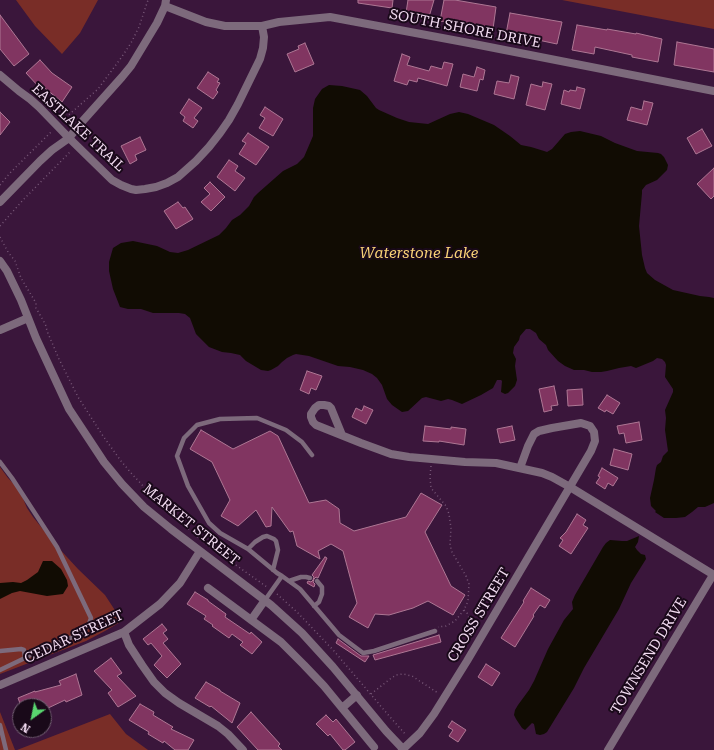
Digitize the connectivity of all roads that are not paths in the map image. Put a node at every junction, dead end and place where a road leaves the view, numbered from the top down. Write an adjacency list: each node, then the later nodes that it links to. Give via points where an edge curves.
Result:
1 (165, 3): 2 (street, SOUTH SHORE DRIVE, via 189,16 216,25); 5 (street, via 157,23 131,66)
2 (262, 26): 4 (street, SOUTH SHORE DRIVE, via 330,17); 5 (street, EASTLAKE TRAIL, via 264,37 260,59 229,120 209,147 178,177 145,189 136,190 121,186)
3 (0, 75): 5 (street, EASTLAKE TRAIL, via 39,107)
4 (714, 91)
5 (69, 138): 6 (street, via 40,161)
6 (0, 202)
7 (0, 261): 8 (street, MARKET STREET)
8 (28, 318): 9 (street); 16 (street, MARKET STREET, via 70,409 104,462 144,507)
9 (0, 330)
10 (342, 435): 13 (street, via 390,454 496,463)
11 (312, 455): 15 (lane, via 302,442 286,430 257,418 220,419 197,425 184,438 177,456 188,486 209,523 220,533)
12 (0, 462): 30 (lane, via 57,548 91,618 83,633)
13 (520, 468): 14 (street, via 542,473); 14 (street, CROSS STREET, via 534,434 581,423 590,426 595,441 592,451)
14 (570, 487): 18 (street); 39 (street, CROSS STREET, via 444,698 420,733)
15 (248, 549): 17 (lane); 17 (lane, via 263,537 274,539 278,550)
16 (200, 551): 24 (street, MARKET STREET); 27 (street, CEDAR STREET, via 180,583 160,604)
17 (273, 570): 19 (lane)
18 (714, 575): 40 (street, TOWNSEND DRIVE)
19 (282, 576): 21 (lane); 24 (lane)
20 (310, 578): 21 (lane, via 301,577)
21 (289, 581): 25 (lane, via 300,589)
22 (316, 581): 25 (lane, via 322,587 322,594)
23 (208, 588): 26 (street)
24 (265, 600): 26 (street); 33 (street, MARKET STREET, via 302,633)
25 (314, 606): 28 (lane, via 339,635 363,653)
26 (251, 620): 34 (street, via 281,642)
27 (124, 632): 32 (street, CEDAR STREET); 38 (street, via 142,665 165,693 218,726)
28 (435, 632)
29 (0, 651): 30 (lane, via 21,649 24,650)
30 (25, 658): 31 (lane)
31 (0, 670)
32 (0, 685)
33 (357, 695): 34 (street); 39 (street, MARKET STREET)
34 (342, 708): 36 (street)
35 (0, 725): 37 (lane)
36 (374, 748)
37 (6, 750)
38 (243, 750)
39 (403, 750)
40 (608, 750)

